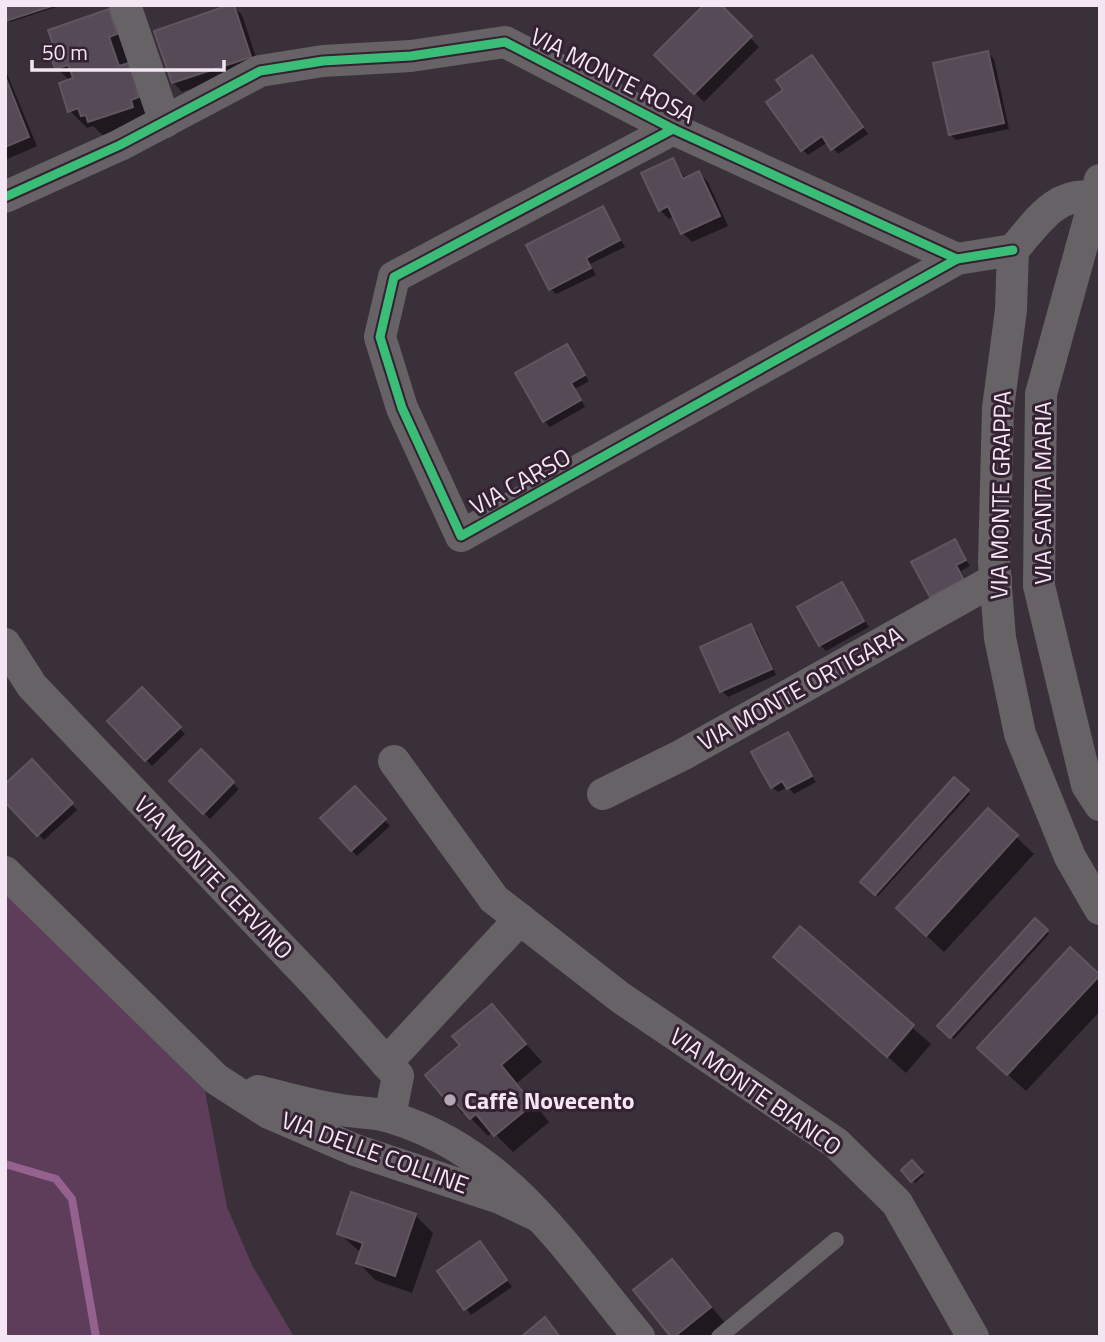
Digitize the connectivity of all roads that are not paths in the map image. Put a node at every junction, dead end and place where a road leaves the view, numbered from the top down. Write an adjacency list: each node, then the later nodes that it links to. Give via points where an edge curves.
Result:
1 (125, 5): 2 (street)
2 (165, 122): 3 (street, VIA MONTE ROSA, via 260,71 505,42); 5 (street, VIA MONTE ROSA)
3 (673, 128): 7 (street, VIA MONTE ROSA); 7 (street, VIA CARSO, via 394,276 380,337 402,408 461,536)
4 (1097, 188): 6 (street, via 1051,208); 12 (street, VIA SANTA MARIA, via 1041,394 1039,586 1087,785)
5 (5, 197)
6 (1013, 250): 7 (street, VIA CARSO); 8 (street, VIA MONTE GRAPPA, via 1012,310 998,408)
7 (957, 260)
8 (996, 579): 11 (street, VIA MONTE ORTIGARA, via 682,755); 14 (street, VIA MONTE GRAPPA, via 1000,638 1020,734 1070,858)
9 (5, 644): 16 (street, VIA MONTE CERVINO, via 32,686)
10 (394, 761): 15 (street, VIA MONTE BIANCO, via 494,899)
11 (603, 794)
12 (1100, 805)
13 (5, 872): 17 (street, VIA DELLE COLLINE)
14 (1100, 909)
15 (520, 919): 16 (street); 23 (street, VIA MONTE BIANCO, via 621,998 836,1143 897,1203)
16 (386, 1062): 18 (street, VIA MONTE CERVINO, via 398,1076)
17 (216, 1079): 18 (street, VIA DELLE COLLINE, via 327,1108); 19 (street, VIA DELLE COLLINE, via 281,1118 355,1150 500,1198)
18 (390, 1116): 19 (street, VIA DELLE COLLINE, via 460,1146 498,1173)
19 (538, 1216): 21 (street, VIA DELLE COLLINE)
20 (836, 1240): 22 (lane)
21 (639, 1337)
22 (719, 1337)
23 (973, 1337)

